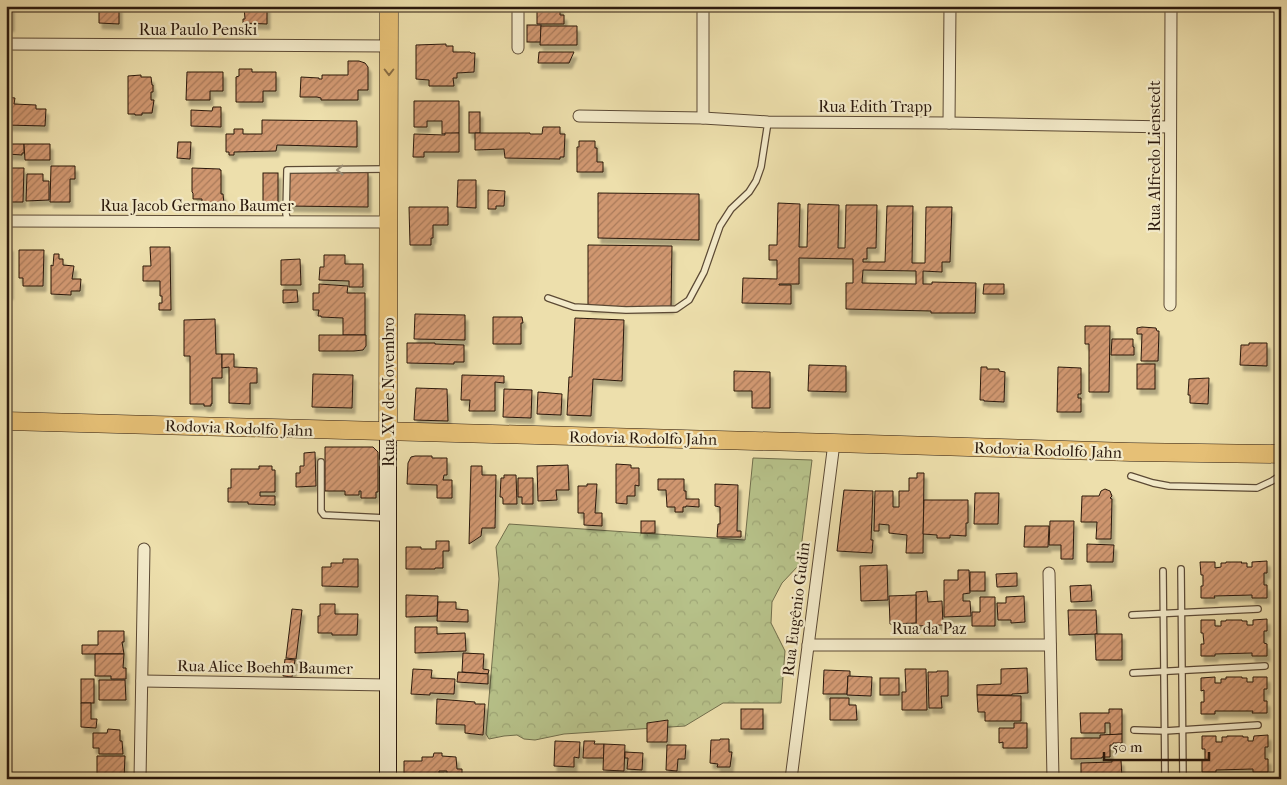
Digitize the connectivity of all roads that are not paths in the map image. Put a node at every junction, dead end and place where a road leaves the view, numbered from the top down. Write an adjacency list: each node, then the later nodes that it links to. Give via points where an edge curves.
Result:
1 (389, 6): 7 (main road, Rua XV de Novembro)
2 (518, 6): 8 (street)
3 (703, 6): 10 (street)
4 (950, 6): 12 (street)
5 (1171, 6): 13 (street, Rua Alfredo Lienstedt)
6 (6, 44): 7 (street, Rua Paulo Penski)
7 (389, 46): 14 (main road, Rua XV de Novembro, one-way to 14)
8 (518, 48)
9 (578, 116): 10 (street, Rua Edith Trapp)
10 (703, 118): 11 (street, Rua Edith Trapp)
11 (768, 122): 12 (street, Rua Edith Trapp); 18 (lane, via 756,180 720,226 704,272 689,300 676,309 626,310 574,307)
12 (949, 123): 13 (street, Rua Edith Trapp)
13 (1170, 127): 19 (street, Rua Alfredo Lienstedt)
14 (389, 170): 16 (lane, one-way to 16, via 287,170); 17 (main road, Rua XV de Novembro)
15 (6, 221): 16 (street, Rua Jacob Germano Baumer)
16 (288, 222): 17 (street, Rua Jacob Germano Baumer)
17 (389, 222): 21 (main road, Rua XV de Novembro)
18 (548, 298)
19 (1170, 305)
20 (6, 421): 21 (main road, Rodovia Rodolfo Jahn)
21 (388, 432): 22 (main road, Rodovia Rodolfo Jahn); 27 (street, Rua XV de Novembro)
22 (834, 443): 23 (main road, Rodovia Rodolfo Jahn); 36 (street, Rua Eugênio Gudin)
23 (1281, 454)
24 (320, 462): 27 (lane, via 321,511 324,515)
25 (1281, 475): 26 (lane, via 1257,488 1169,486)
26 (1131, 476)
27 (388, 518): 43 (street, Rua XV de Novembro)
28 (144, 549): 42 (street)
29 (1181, 569): 33 (lane)
30 (1164, 571): 34 (lane)
31 (1049, 573): 37 (street)
32 (1258, 609): 33 (lane)
33 (1181, 612): 34 (lane); 39 (lane)
34 (1164, 613): 35 (lane); 40 (lane)
35 (1132, 615)
36 (808, 645): 37 (street, Rua da Paz); 50 (street, Rua Eugênio Gudin)
37 (1050, 645): 51 (street)
38 (1265, 666): 39 (lane)
39 (1182, 670): 40 (lane); 46 (lane)
40 (1164, 671): 41 (lane); 47 (lane)
41 (1133, 672)
42 (142, 682): 43 (street, Rua Alice Boehm Baumer); 48 (street)
43 (388, 685): 49 (street, Rua XV de Novembro)
44 (1258, 725): 46 (lane)
45 (1134, 730): 47 (lane)
46 (1182, 730): 47 (lane); 53 (lane)
47 (1165, 731): 52 (lane)
48 (140, 779)
49 (388, 779)
50 (791, 779)
51 (1053, 779)
52 (1166, 779)
53 (1183, 779)

